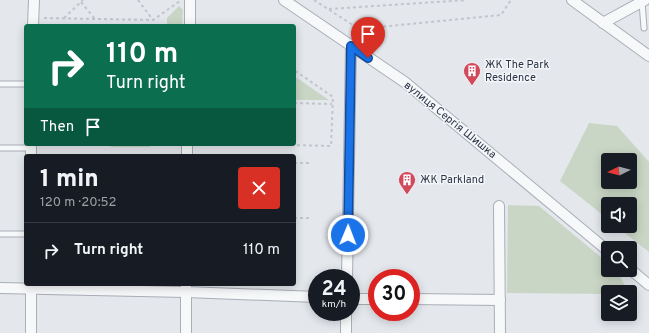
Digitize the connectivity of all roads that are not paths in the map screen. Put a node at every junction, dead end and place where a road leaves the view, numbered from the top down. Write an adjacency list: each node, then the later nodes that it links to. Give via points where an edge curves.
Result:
1 (34, 0): 6 (street)
2 (190, 0): 8 (street)
3 (284, 0): 10 (street, вулиця Сергія Шишка)
4 (572, 0): 7 (street)
5 (643, 1): 7 (street); 9 (lane)
6 (33, 22)
7 (603, 23): 11 (street)
8 (190, 24)
9 (644, 28)
10 (351, 46): 19 (street, вулиця Сергія Шишка, via 406,83); 20 (street)
11 (649, 56)
12 (0, 84): 13 (lane)
13 (24, 84)
14 (0, 148): 15 (lane)
15 (31, 149)
16 (499, 206): 28 (street)
17 (0, 234): 18 (lane)
18 (24, 234)
19 (601, 245)
20 (347, 269)
21 (637, 275): 22 (street)
22 (649, 285)
23 (31, 287): 24 (street); 25 (street); 30 (street)
24 (0, 288)
25 (186, 288): 26 (street); 31 (street)
26 (308, 296)
27 (420, 299): 28 (street)
28 (500, 300): 33 (street)
29 (346, 321): 32 (street)
30 (31, 333)
31 (186, 333)
32 (346, 333)
33 (500, 333)

